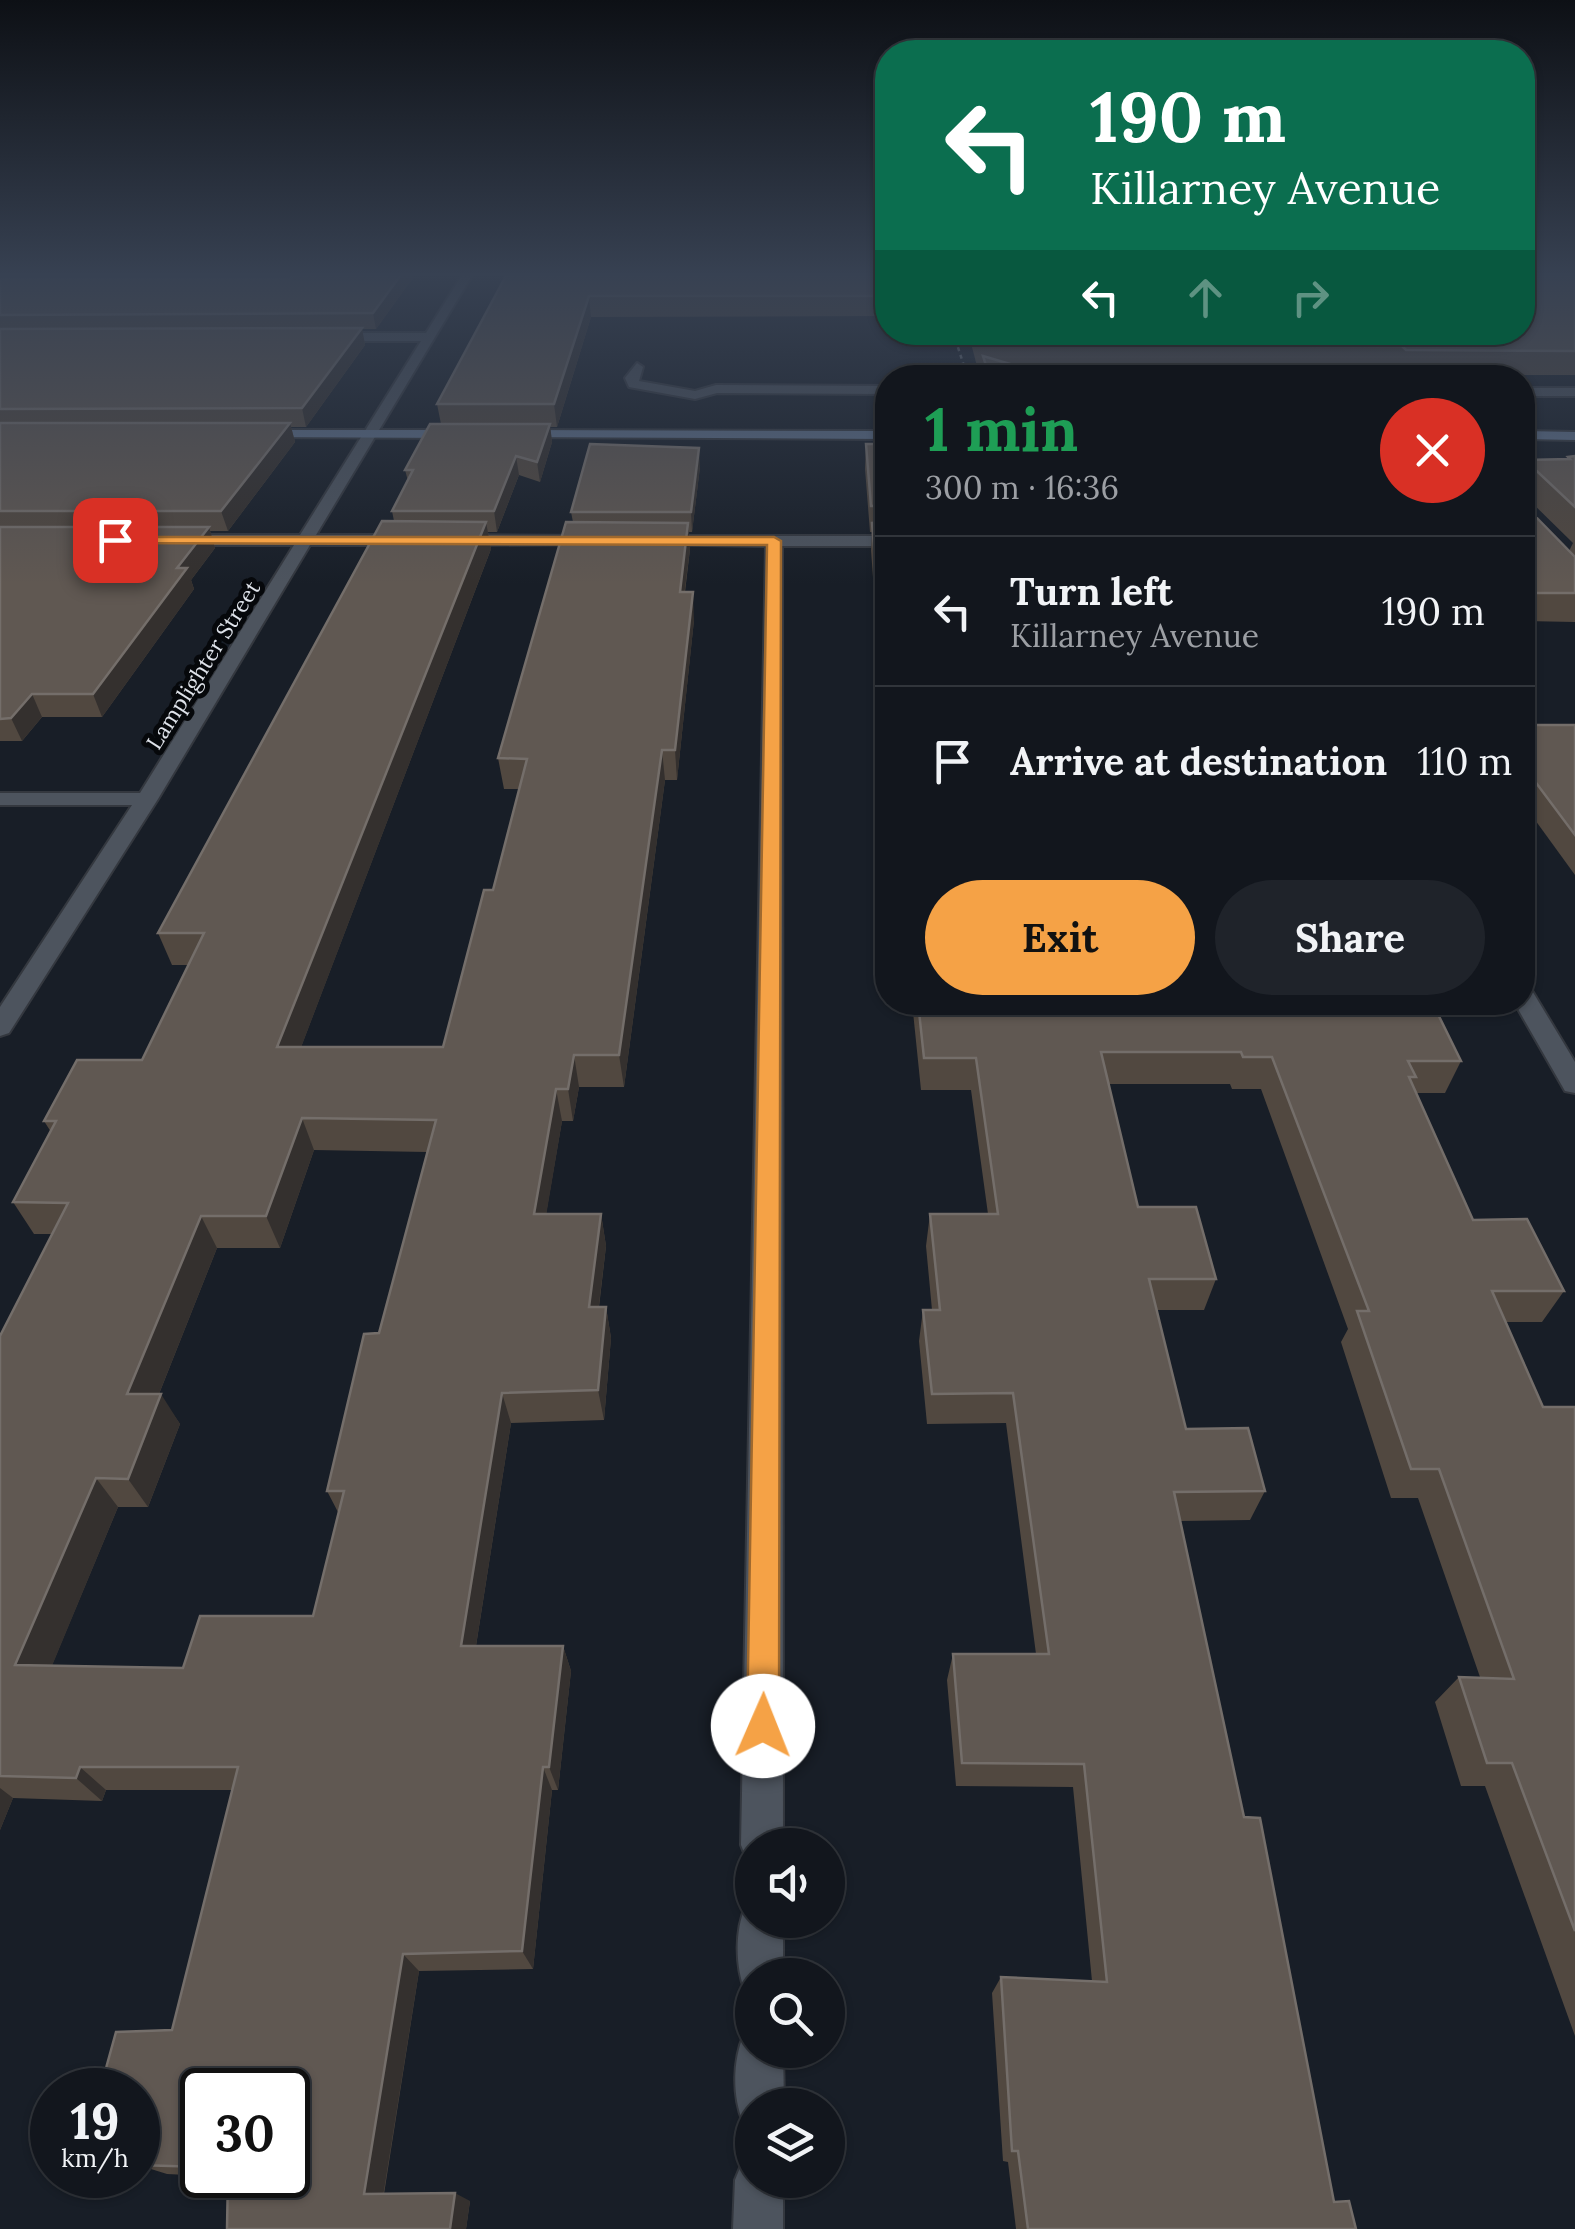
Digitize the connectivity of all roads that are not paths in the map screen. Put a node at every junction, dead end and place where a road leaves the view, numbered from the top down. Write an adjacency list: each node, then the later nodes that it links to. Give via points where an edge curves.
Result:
1 (405, 376): 6 (street, Lamplighter Street)
2 (632, 376): 3 (street, via 634,384 693,400 716,389)
3 (875, 390)
4 (1535, 392): 5 (street)
5 (1575, 392)
6 (378, 421): 7 (main road); 8 (main road); 14 (street, Lamplighter Street)
7 (240, 434)
8 (469, 434)
9 (489, 434): 10 (main road)
10 (875, 434)
11 (1535, 435): 12 (main road)
12 (1575, 436)
13 (153, 540): 14 (street)
14 (306, 540): 15 (street); 20 (street, Lamplighter Street)
15 (618, 541)
16 (638, 541): 17 (street)
17 (774, 541): 18 (street); 24 (street)
18 (875, 541)
19 (0, 798): 20 (street)
20 (147, 799): 22 (street, Lamplighter Street)
21 (1533, 1015): 23 (street)
22 (0, 1028)
23 (1575, 1084)
24 (762, 1828)
25 (759, 2198): 26 (street)
26 (758, 2229)

